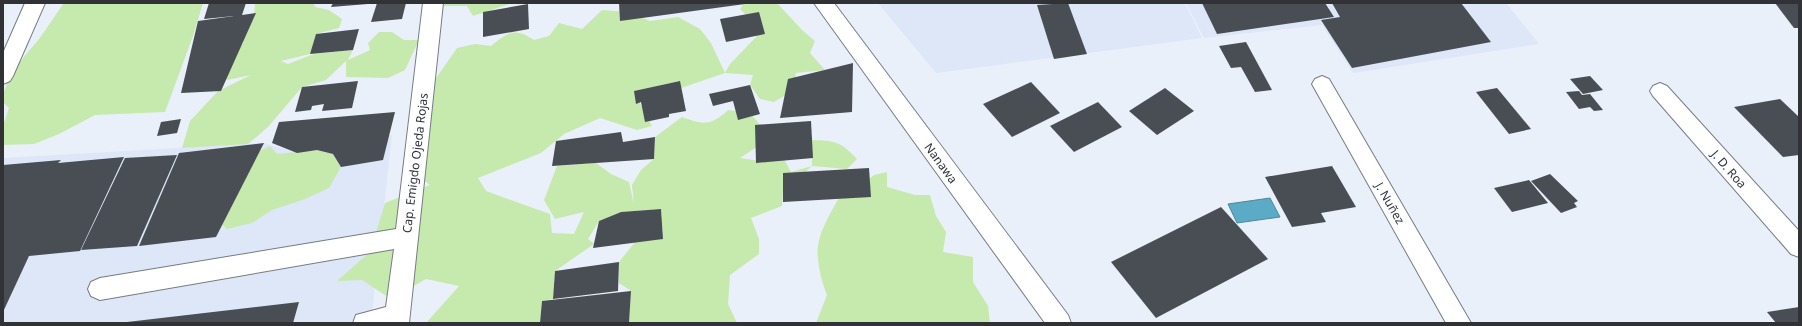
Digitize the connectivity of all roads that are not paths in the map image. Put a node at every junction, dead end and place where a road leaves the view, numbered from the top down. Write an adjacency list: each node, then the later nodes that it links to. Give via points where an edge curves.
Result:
1 (35, 3): 4 (street)
2 (433, 3): 7 (street, Cap. Emigdo Ojeda Rojas)
3 (824, 3): 12 (street, Nanawa)
4 (3, 76)
5 (1322, 84): 13 (street, J. Nuñez)
6 (1660, 91): 8 (street, J. D. Roa)
7 (407, 237): 9 (street); 10 (street, Cap. Emigdo Ojeda Rojas)
8 (1799, 248)
9 (100, 289)
10 (397, 319): 11 (street)
11 (365, 323)
12 (1059, 323)
13 (1458, 323)

